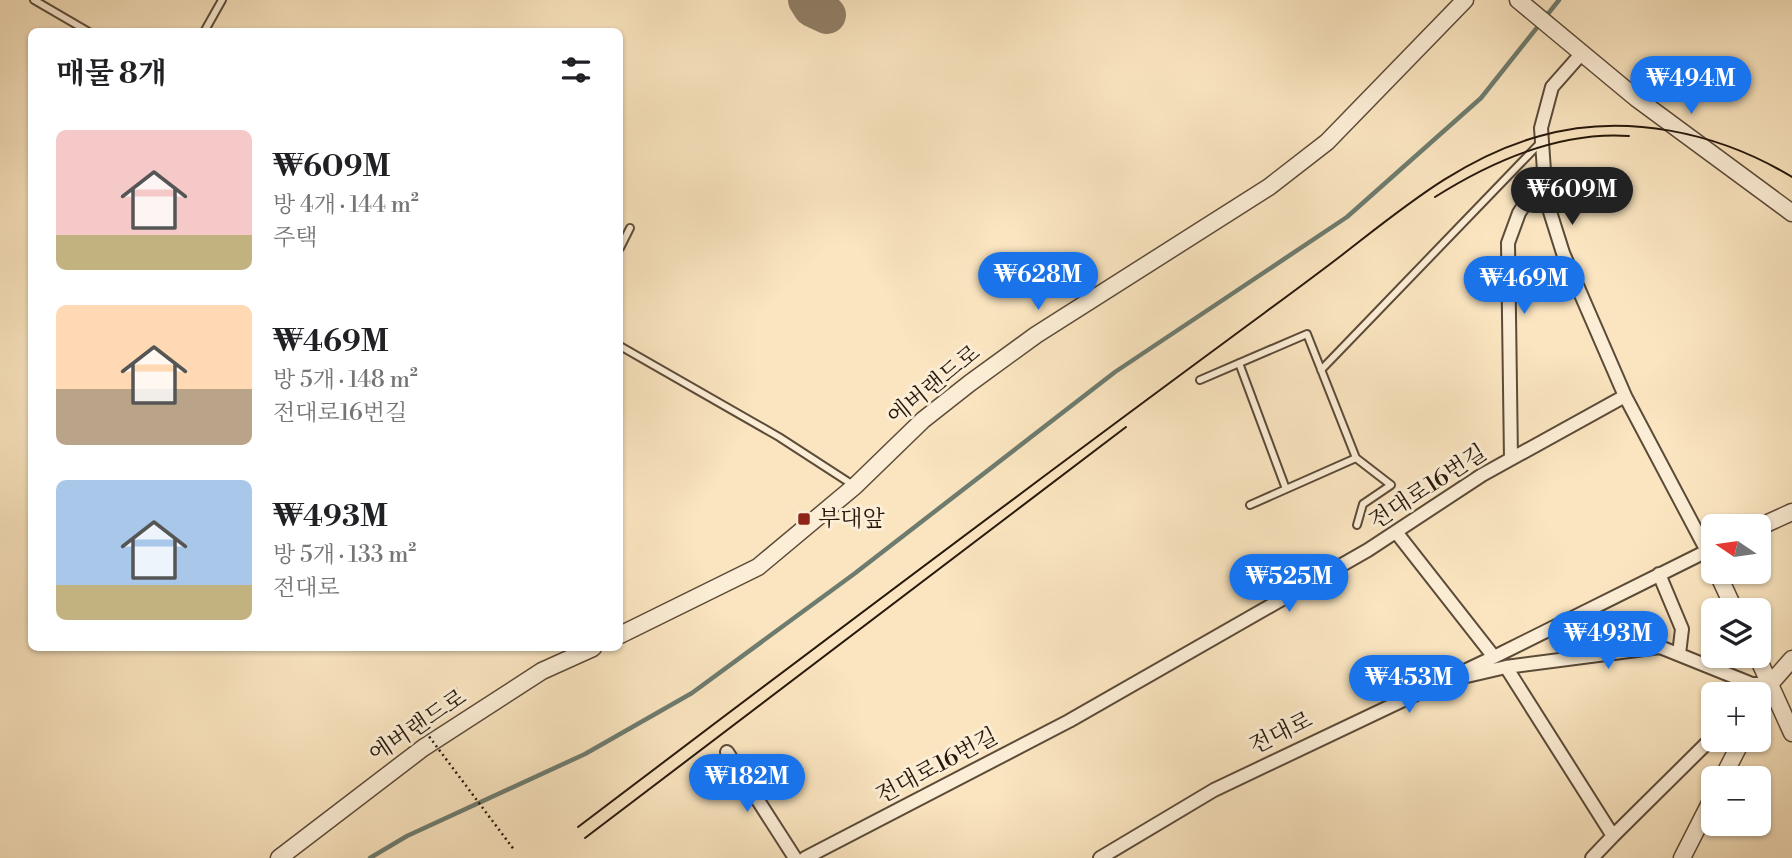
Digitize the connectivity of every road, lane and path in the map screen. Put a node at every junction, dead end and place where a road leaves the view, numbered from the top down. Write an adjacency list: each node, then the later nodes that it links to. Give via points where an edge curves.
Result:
1 (34, 0): 5 (lane)
2 (222, 0): 6 (lane)
3 (1465, 0): 20 (street, 에버랜드로, via 1327,142 1269,187 1025,343 923,420)
4 (1519, 1): 7 (street)
5 (82, 28)
6 (206, 28)
7 (1576, 48): 8 (street, via 1552,87); 10 (street)
8 (1542, 141): 9 (street); 15 (lane)
9 (1545, 173): 17 (street, via 1546,199 1563,253); 19 (street, via 1519,213 1508,243)
10 (1792, 213)
11 (630, 228): 12 (lane)
12 (623, 242)
13 (623, 348): 20 (lane)
14 (1239, 363): 15 (lane, via 1307,334); 16 (lane); 21 (lane)
15 (1321, 370): 18 (lane)
16 (1200, 380)
17 (1625, 396): 19 (street, 전대로16번길); 27 (street)
18 (1356, 458): 21 (lane); 25 (lane, via 1391,485 1363,504)
19 (1511, 459): 26 (street, 전대로16번길)
20 (855, 486): 30 (street, 에버랜드로, via 758,567)
21 (1286, 489): 22 (lane)
22 (1250, 505)
23 (1792, 512): 24 (street)
24 (1771, 522)
25 (1357, 525)
26 (1396, 532): 33 (street); 49 (street, 전대로16번길, via 1069,721)
27 (1701, 536)
28 (1701, 558): 29 (street, 전대로)
29 (1659, 574): 32 (street, via 1682,629); 33 (street, 전대로)
30 (623, 634)
31 (586, 651): 47 (street, 에버랜드로, via 542,671 424,748)
32 (1679, 654): 35 (street, via 1660,647); 36 (street)
33 (1494, 657): 37 (street, 전대로)
34 (1792, 659): 38 (street)
35 (1506, 667): 37 (street); 45 (street)
36 (1747, 682)
37 (1436, 683): 50 (street, 전대로, via 1214,790)
38 (1771, 683)
39 (1771, 686): 41 (street)
40 (457, 688): 46 (path, bridge, via 416,719)
41 (1792, 733)
42 (1701, 749): 45 (street)
43 (727, 752): 48 (street)
44 (1701, 821): 52 (street)
45 (1613, 836): 51 (street)
46 (515, 851)
47 (279, 858)
48 (795, 858)
49 (805, 858)
50 (1100, 858)
51 (1592, 858)
52 (1682, 858)

